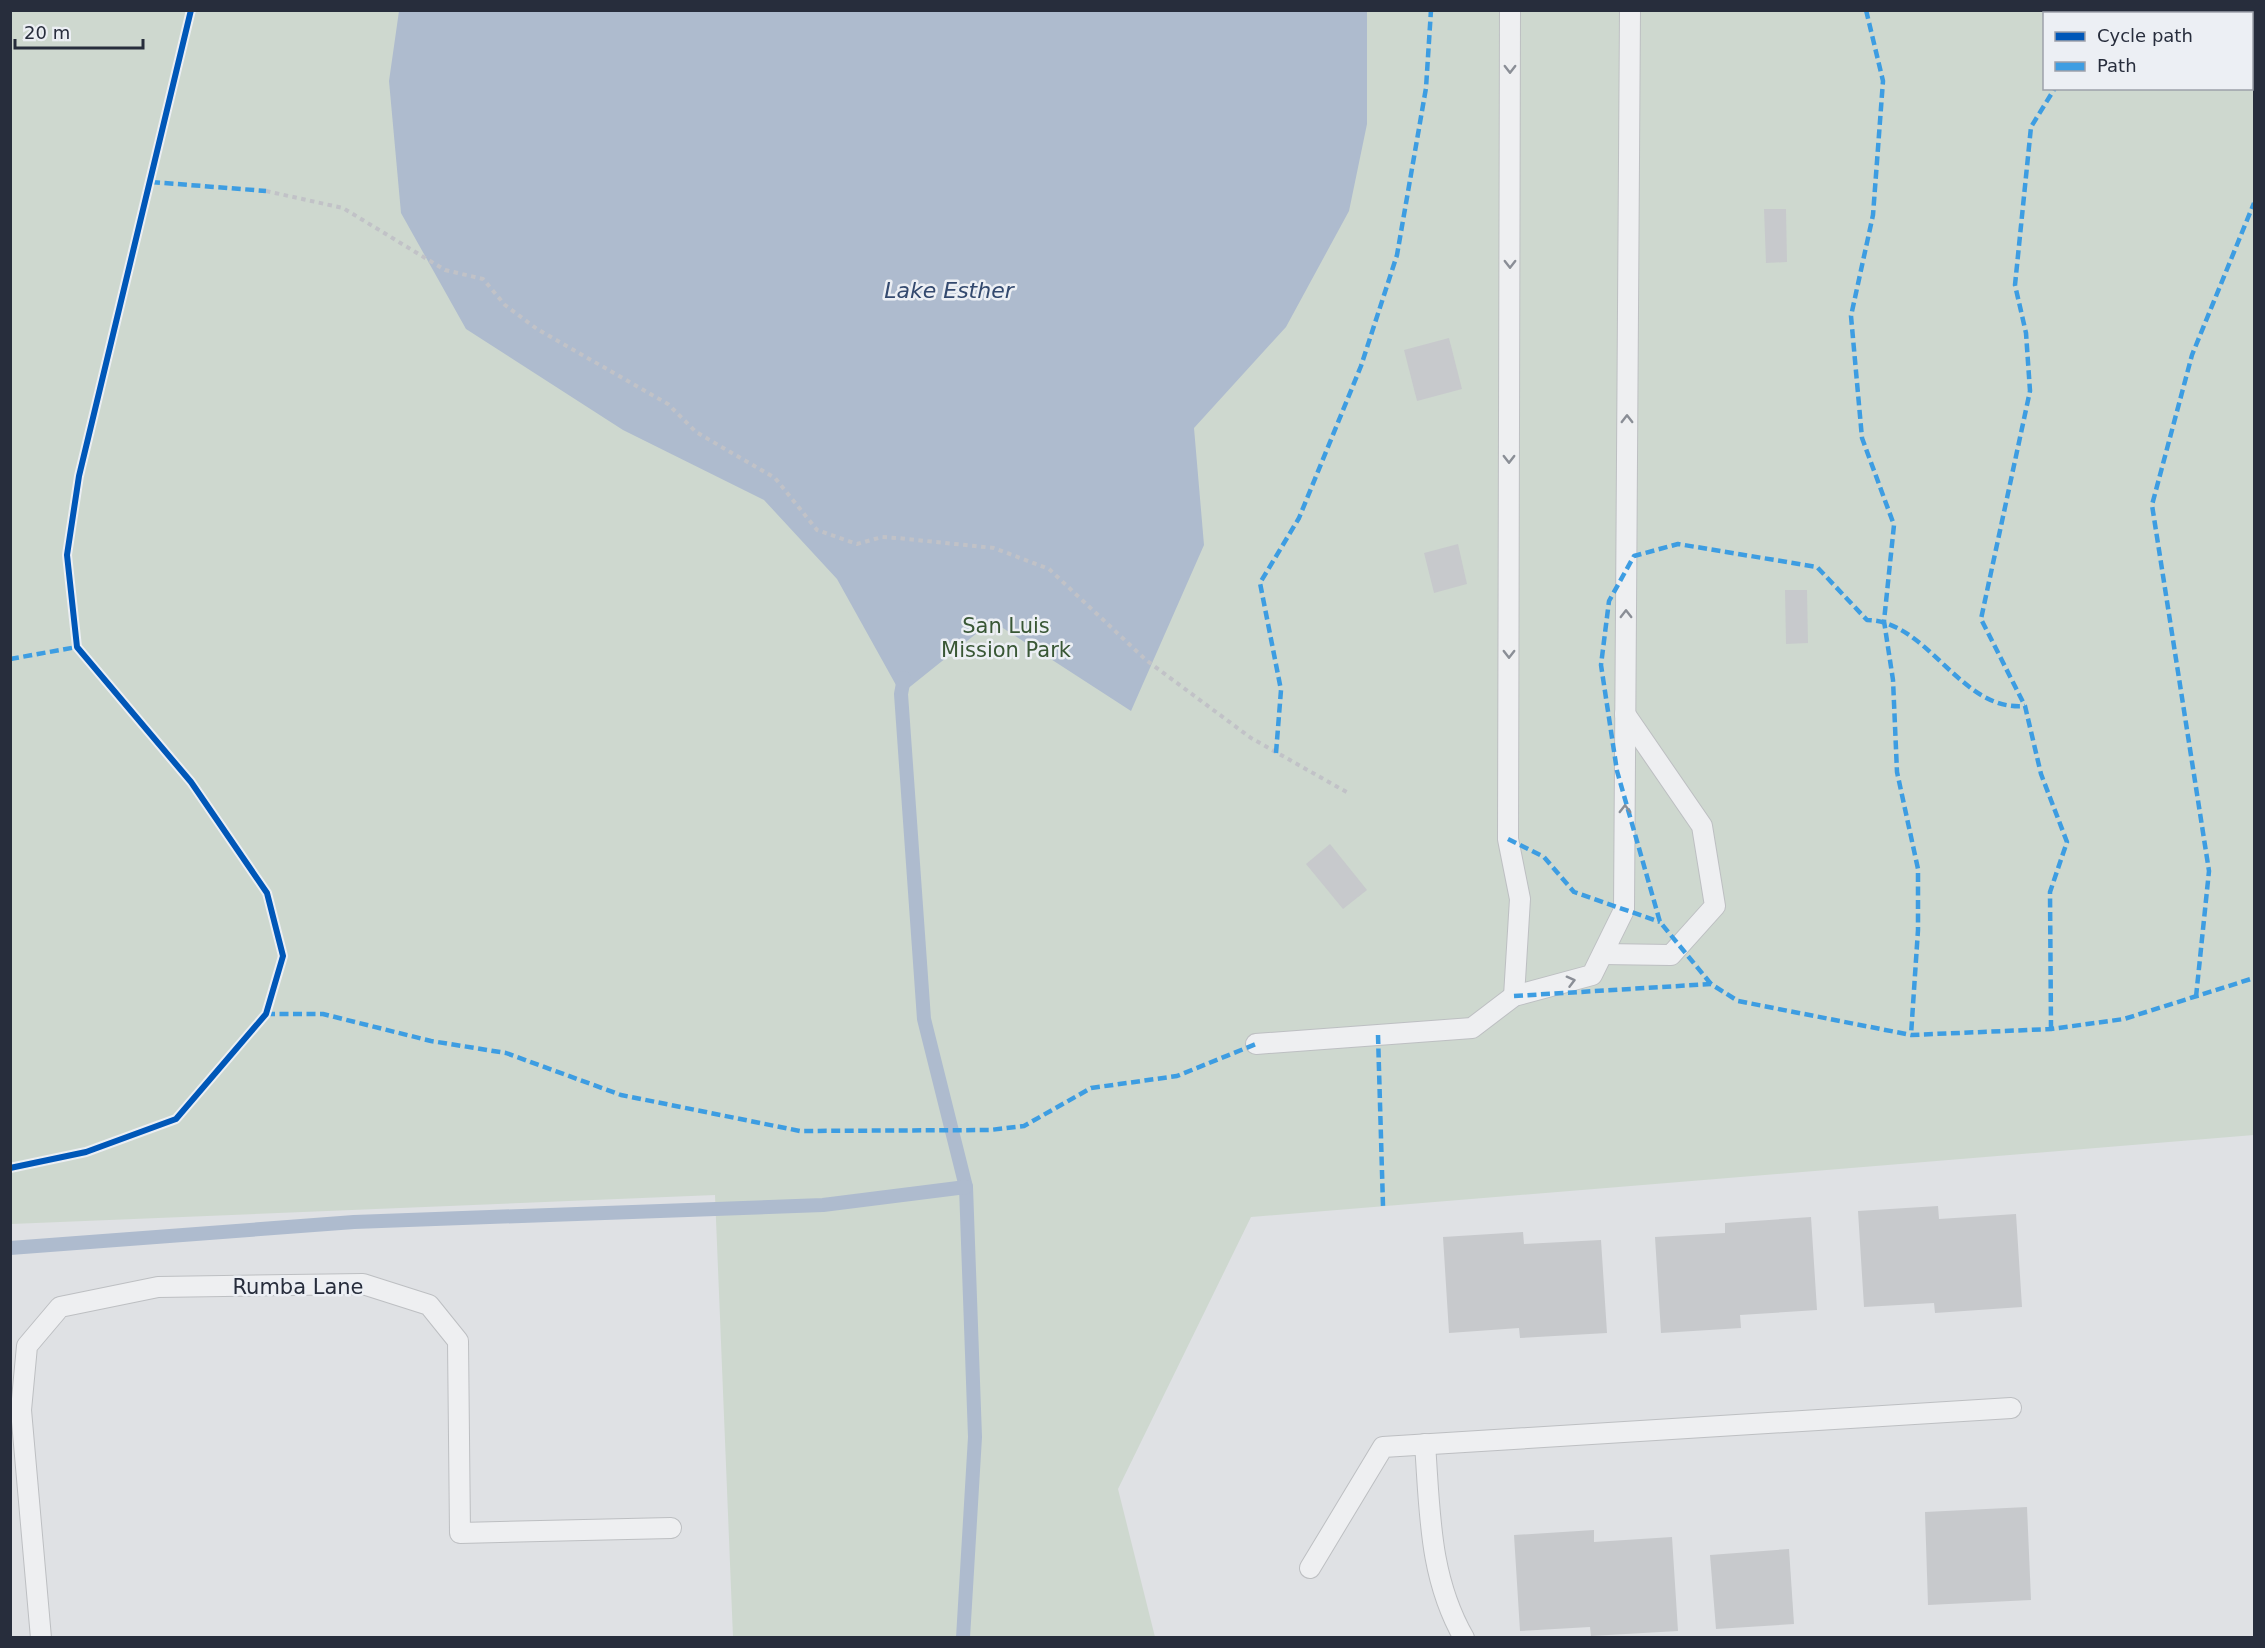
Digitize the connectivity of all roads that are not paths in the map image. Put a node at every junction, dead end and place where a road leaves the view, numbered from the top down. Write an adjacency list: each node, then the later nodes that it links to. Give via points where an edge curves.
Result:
1 (1510, 10): 5 (lane, one-way to 5, via 1508,839 1520,898)
2 (1630, 10): 3 (lane, one-way to 2)
3 (1625, 714): 4 (lane, one-way to 3, via 1624,910); 4 (lane, via 1702,826 1715,906 1671,955)
4 (1603, 954): 5 (lane, one-way to 4, via 1593,975)
5 (1514, 996): 6 (lane, via 1472,1028)
6 (1256, 1044)
7 (2011, 1408): 8 (lane)
8 (1425, 1444): 10 (lane, via 1383,1447); 12 (lane, via 1434,1559)
9 (670, 1528): 11 (lane, Rumba Lane, via 460,1533 458,1341 429,1305 363,1284 158,1287 60,1307 27,1346 21,1410)
10 (1310, 1568)
11 (41, 1638)
12 (1464, 1638)

